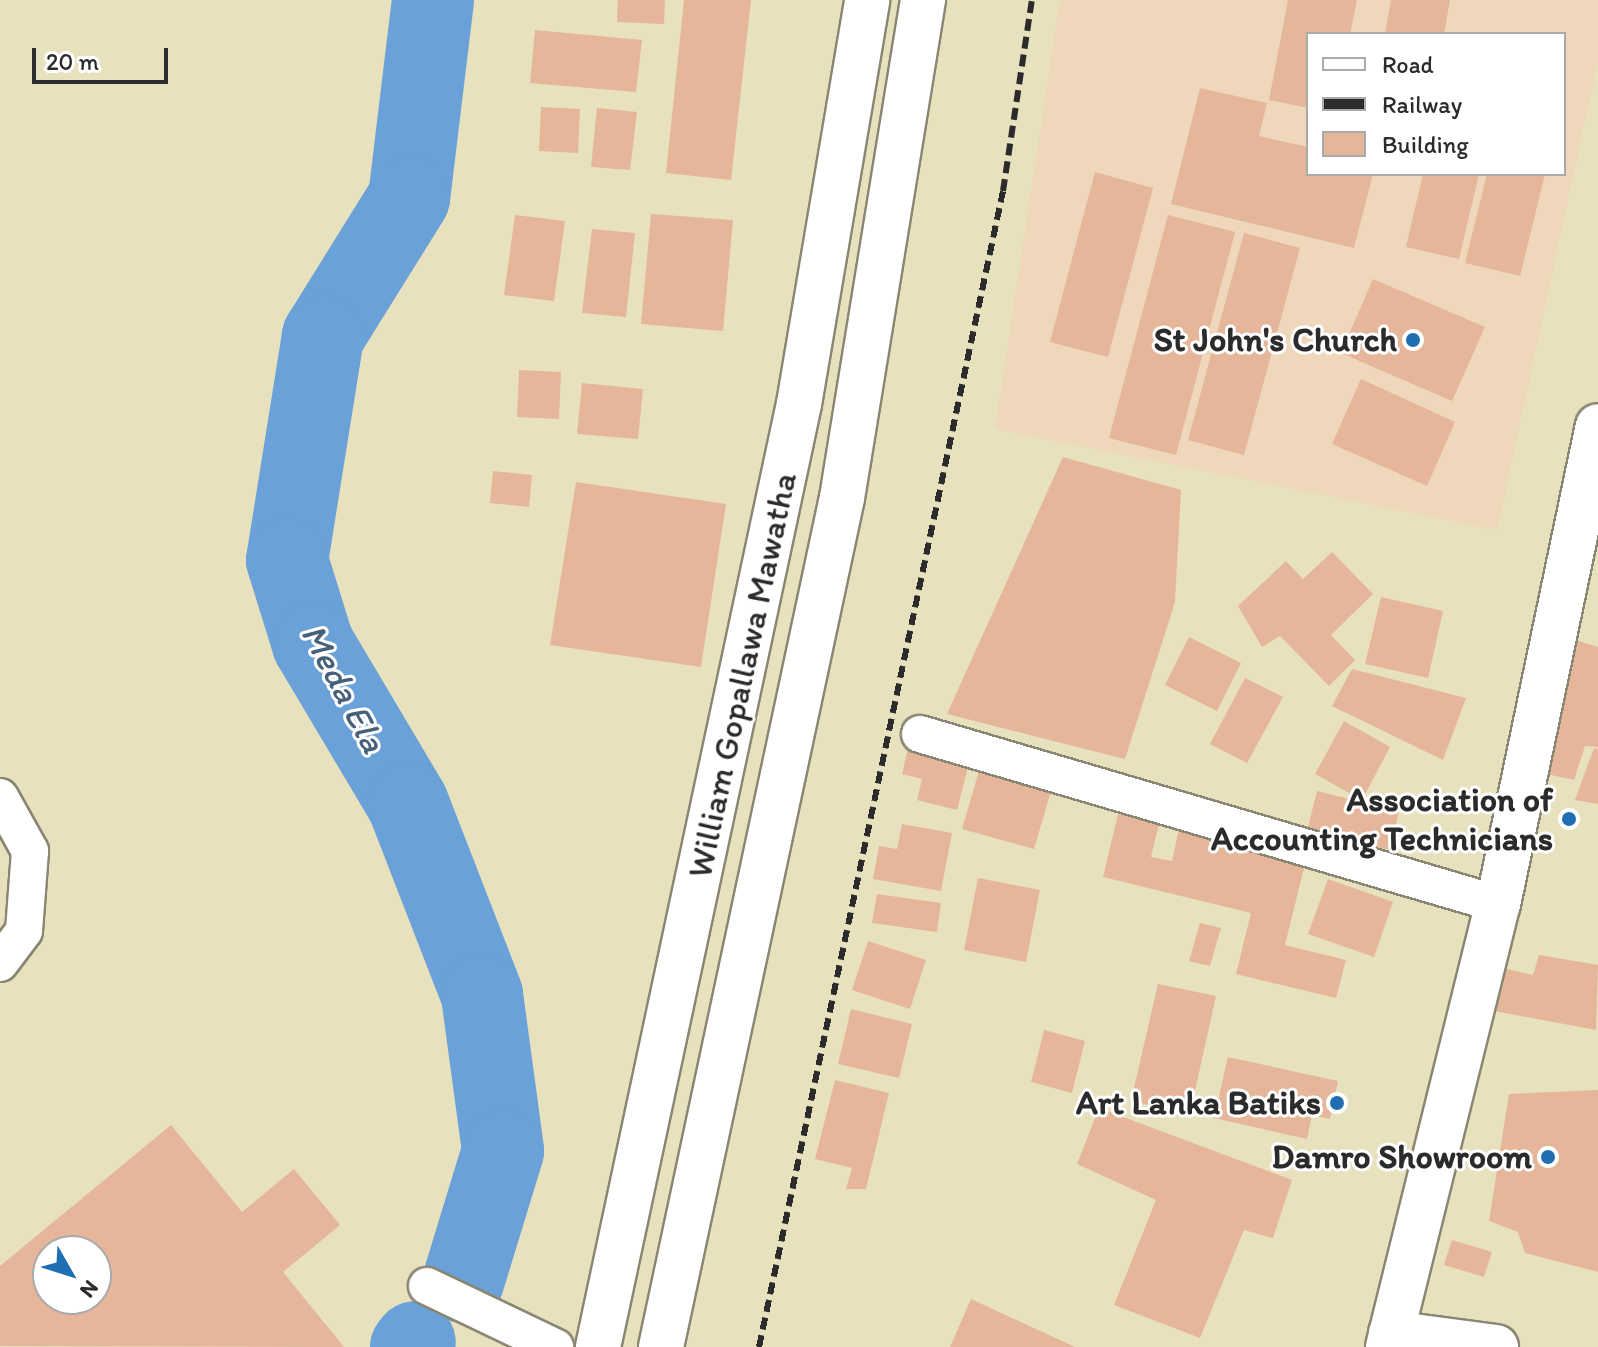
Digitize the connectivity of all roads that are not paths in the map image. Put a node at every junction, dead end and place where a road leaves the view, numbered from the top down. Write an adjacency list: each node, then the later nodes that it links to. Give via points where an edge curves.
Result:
1 (867, 0): 11 (main road, William Gopallawa Mawatha, via 799,404)
2 (923, 0): 12 (main road, William Gopallawa Mawatha, via 842,498)
3 (1598, 426): 6 (main road)
4 (920, 734): 6 (street)
5 (0, 797): 7 (street, via 30,851 24,931)
6 (1498, 904): 9 (main road)
7 (0, 963)
8 (427, 1286): 10 (street)
9 (1390, 1340): 13 (main road)
10 (555, 1347)
11 (598, 1347)
12 (661, 1347)
13 (1496, 1347)

